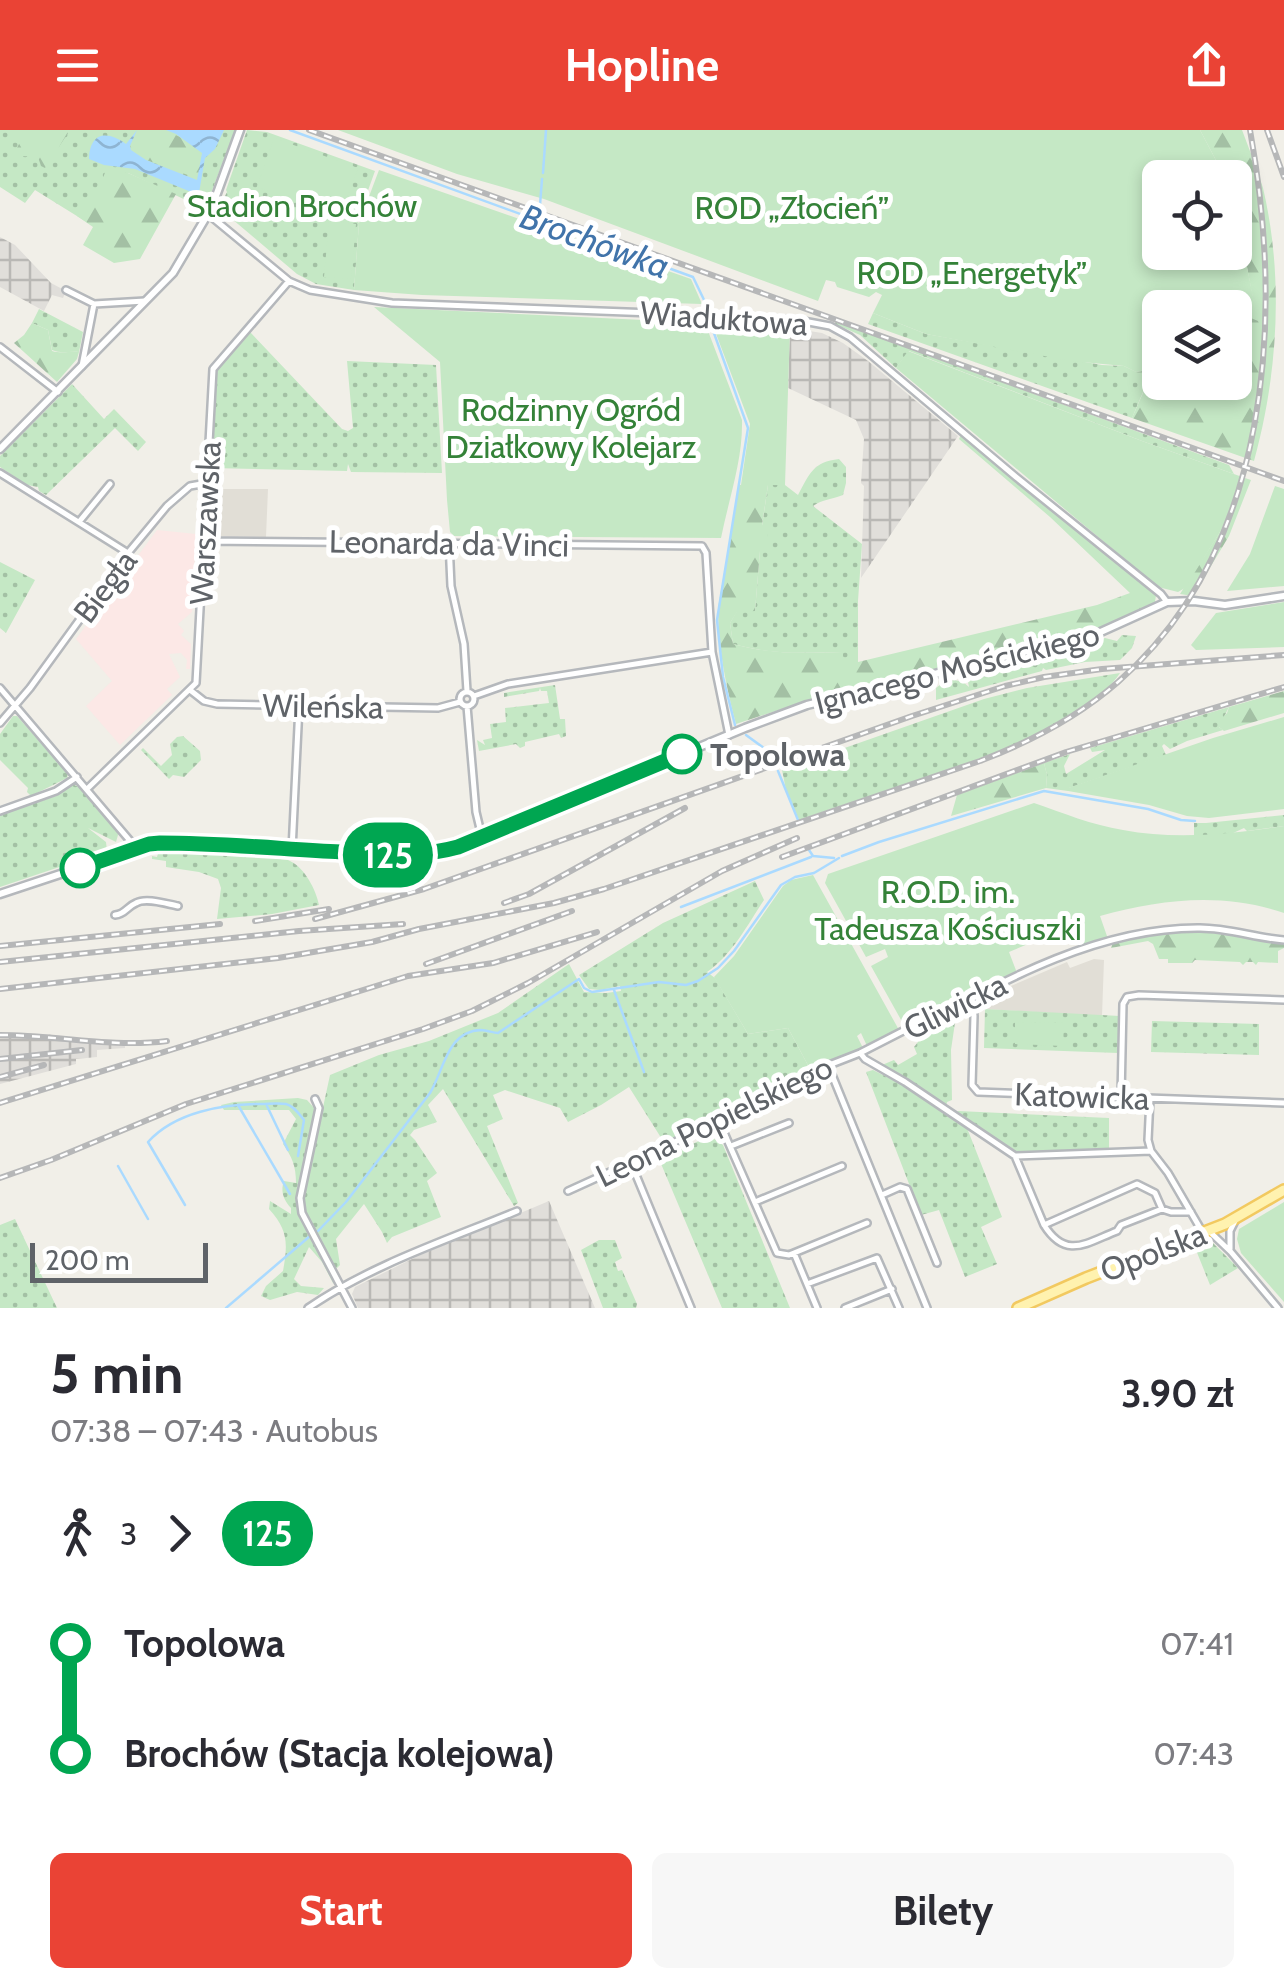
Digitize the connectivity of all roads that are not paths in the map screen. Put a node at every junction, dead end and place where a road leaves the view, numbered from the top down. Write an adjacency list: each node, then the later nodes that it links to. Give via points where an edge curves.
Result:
1 (240, 130): 2 (street)
2 (208, 214): 3 (street, Wiaduktowa); 5 (street, via 173,273)
3 (289, 281): 12 (street, Warszawska, via 213,369); 19 (street, Wiaduktowa, via 392,302 798,320 840,330)
4 (66, 290): 6 (street)
5 (148, 300): 6 (street); 8 (street)
6 (94, 304): 8 (street)
7 (0, 347): 9 (street)
8 (82, 367): 9 (street)
9 (58, 392): 10 (street)
10 (0, 448)
11 (0, 472): 14 (street)
12 (207, 483): 15 (street, Warszawska); 17 (street, Biegła, via 175,498)
13 (110, 484): 14 (street)
14 (79, 522): 17 (street)
15 (204, 541): 16 (street, Leonarda da Vinci); 22 (street, Warszawska, via 198,677)
16 (450, 542): 20 (street, Leonarda da Vinci, via 703,546); 23 (street)
17 (128, 554): 26 (street, Biegła)
18 (1284, 596): 19 (street, Ignacego Mościckiego, via 1225,605)
19 (1167, 602): 29 (street, Ignacego Mościckiego, via 1094,636 807,706)
20 (712, 652): 24 (street, via 514,683); 29 (street)
21 (0, 688): 26 (street)
22 (190, 690): 27 (street, Wileńska, via 210,704); 31 (street)
23 (467, 691): 24 (street); 25 (street)
24 (474, 696): 25 (street)
25 (463, 704): 27 (street, Wileńska); 33 (street)
26 (16, 706): 28 (street, Biegła); 30 (street)
27 (299, 706): 35 (street)
28 (0, 723)
29 (729, 734): 33 (street, Ignacego Mościckiego)
30 (77, 777): 31 (street); 32 (street)
31 (87, 788): 34 (street)
32 (0, 811)
33 (482, 838): 35 (street, Ignacego Mościckiego, via 407,856)
34 (137, 849): 35 (street, Ignacego Mościckiego, via 172,843); 36 (street, Ignacego Mościckiego)
35 (292, 850)
36 (0, 894)
37 (178, 906): 38 (street, via 142,901)
38 (114, 915)
39 (1284, 940): 40 (street, Gliwicka, via 1201,928 1137,934 1067,955)
40 (972, 998): 42 (street, Gliwicka); 44 (street, Katowicka, via 975,1091)
41 (1284, 1000): 44 (street, via 1127,996)
42 (860, 1053): 43 (street, Leona Popielskiego); 52 (street)
43 (828, 1065): 48 (street, Leona Popielskiego); 57 (street)
44 (1120, 1097): 45 (street, Katowicka)
45 (1150, 1098): 47 (street, Katowicka); 51 (street)
46 (315, 1099): 70 (street, via 302,1214)
47 (1284, 1103)
48 (718, 1119): 50 (street); 53 (street, Leona Popielskiego)
49 (788, 1122): 50 (street)
50 (731, 1146): 58 (street)
51 (1151, 1151): 52 (street); 61 (street)
52 (1016, 1156): 64 (street)
53 (630, 1163): 56 (street, Leona Popielskiego); 74 (street)
54 (842, 1166): 58 (street)
55 (1284, 1190): 62 (main road, Opolska)
56 (568, 1191)
57 (882, 1195): 68 (street, via 907,1189); 78 (street)
58 (755, 1202): 67 (street, via 778,1253)
59 (1162, 1209): 61 (street); 64 (street, via 1076,1247 1060,1243); 64 (street, via 1156,1193 1137,1184)
60 (517, 1211): 70 (street)
61 (1191, 1212): 65 (street)
62 (1238, 1218): 65 (main road, Opolska); 66 (street)
63 (866, 1223): 67 (street)
64 (1044, 1226)
65 (1206, 1232): 66 (street); 79 (main road, Opolska)
66 (1230, 1252): 80 (street)
67 (794, 1253): 69 (street)
68 (937, 1263)
69 (807, 1284): 71 (street, via 875,1257); 75 (street)
70 (343, 1287): 72 (street); 73 (street)
71 (892, 1289): 76 (street); 77 (street)
72 (308, 1308)
73 (352, 1308)
74 (692, 1308)
75 (817, 1308)
76 (845, 1308)
77 (899, 1308)
78 (927, 1308)
79 (1018, 1308)
80 (1278, 1308)

